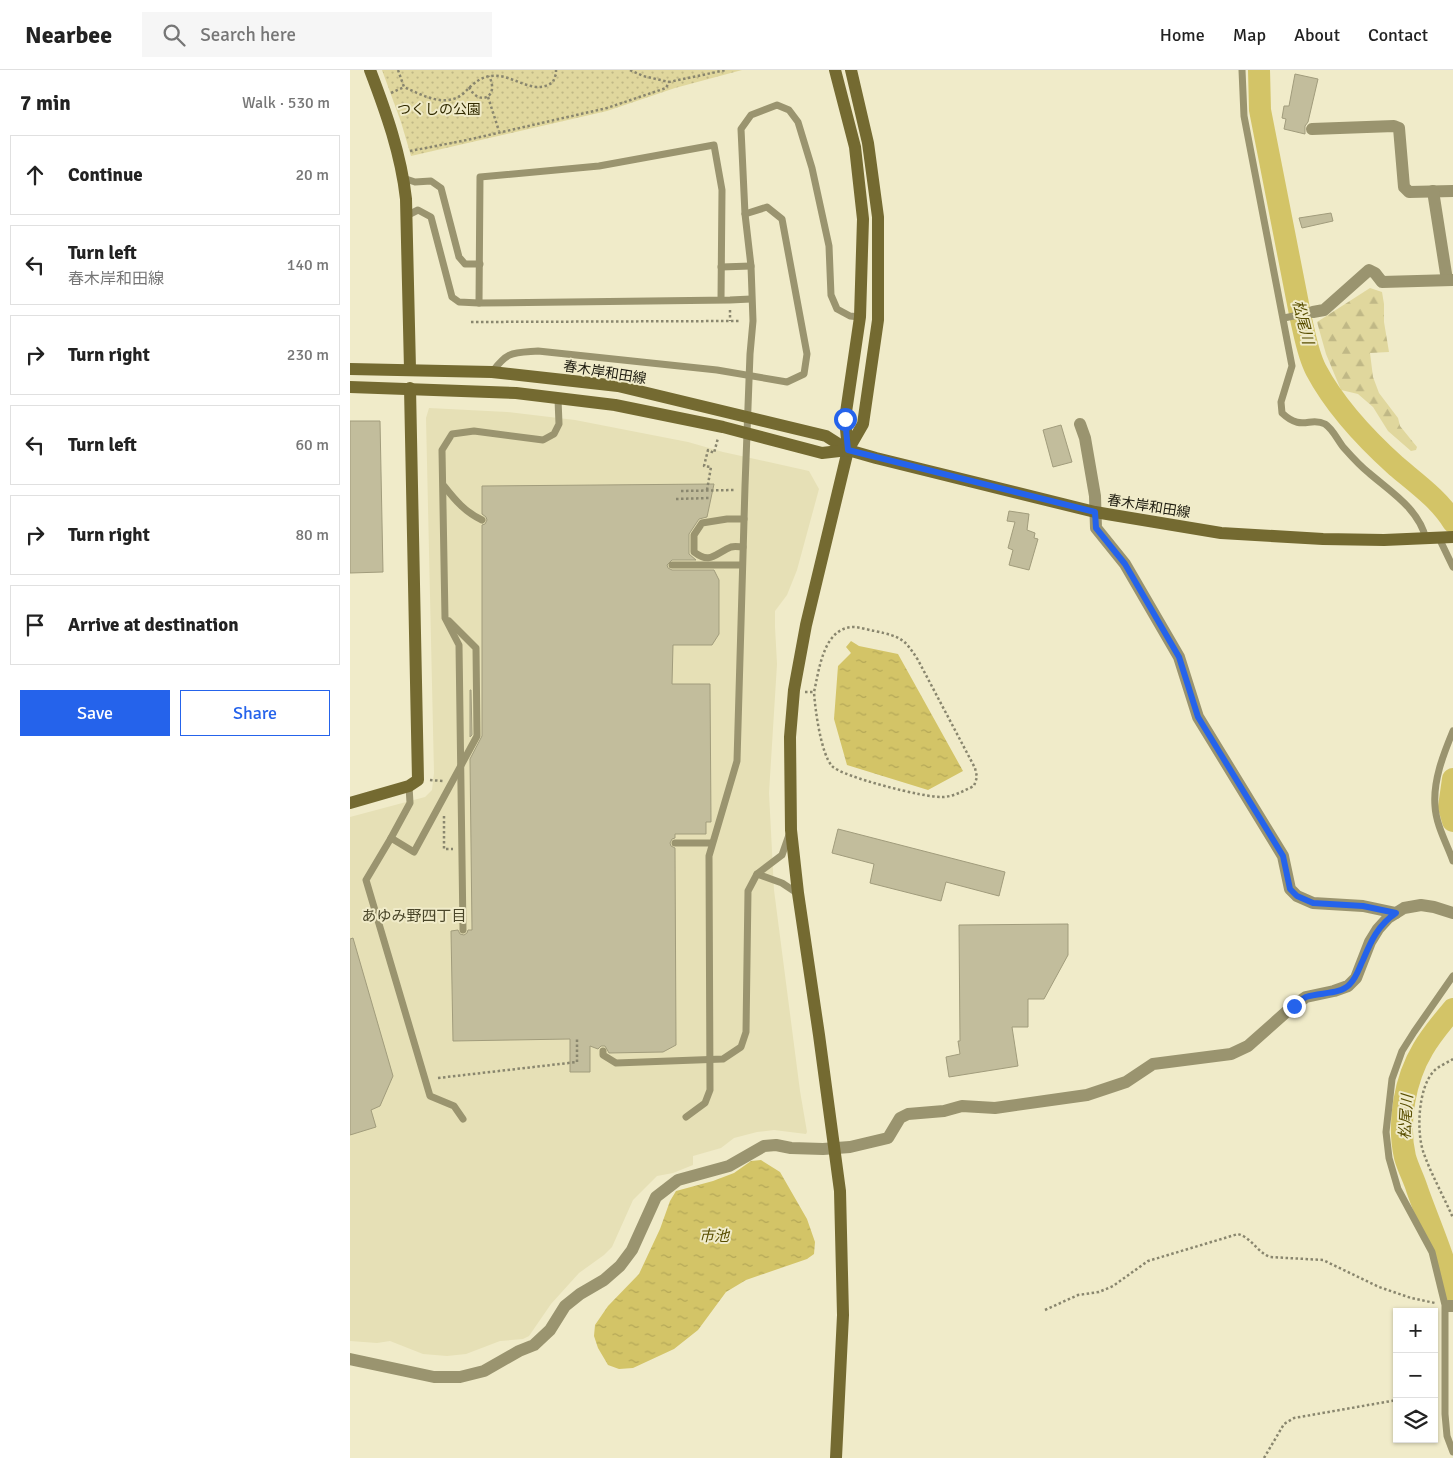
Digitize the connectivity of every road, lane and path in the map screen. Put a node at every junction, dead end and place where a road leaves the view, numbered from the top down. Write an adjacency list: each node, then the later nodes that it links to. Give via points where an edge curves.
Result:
1 (370, 70): 15 (street)
2 (398, 70): 11 (path, via 404,87 427,98 455,99)
3 (556, 70): 9 (path, via 553,82 541,88 500,75)
4 (630, 70): 10 (path)
5 (726, 70): 10 (path)
6 (836, 70): 29 (street, via 855,147 863,219)
7 (851, 70): 41 (street, via 868,144 878,217 878,320 863,424)
8 (1242, 70): 30 (lane, via 1244,116)
9 (489, 76): 11 (path); 12 (path, via 493,89)
10 (669, 82): 14 (path, via 666,88 607,108)
11 (470, 87): 12 (path, via 478,97)
12 (488, 96): 14 (path)
13 (1312, 129): 17 (street, via 1399,128 1404,187 1409,192)
14 (499, 132): 15 (path)
15 (399, 154): 16 (street)
16 (404, 178): 20 (street); 21 (lane, via 415,182 431,181 441,188 459,257 465,264)
17 (1433, 191): 18 (street); 24 (street)
18 (1453, 191)
19 (745, 214): 22 (lane); 29 (lane, via 741,129 751,115 777,104 789,110 798,122 812,168 829,246 831,295 838,309); 35 (lane, via 767,207 782,219 807,354 804,374 788,382 717,370 538,350 512,353 503,358)
20 (406, 216): 27 (lane, via 418,210 431,217 452,297 459,302); 34 (street)
21 (480, 264): 23 (lane, via 480,177 599,166 714,145 722,190); 27 (lane)
22 (751, 266): 23 (lane); 25 (lane)
23 (721, 267): 26 (lane)
24 (1450, 280): 28 (street, via 1382,282 1375,272 1369,270 1324,310)
25 (751, 299): 26 (lane); 49 (lane, via 753,320)
26 (721, 300): 27 (lane)
27 (479, 303)
28 (1313, 312): 30 (lane)
29 (860, 317): 41 (street, via 845,419)
30 (1286, 317): 51 (lane, via 1292,366 1281,402 1282,413 1298,423 1322,422 1328,426 1368,472)
31 (739, 321): 32 (path)
32 (471, 322)
33 (350, 369): 34 (street, 春木岸和田線)
34 (410, 369): 35 (street, 春木岸和田線)
35 (492, 372): 41 (street, 春木岸和田線, via 618,386 826,436)
36 (350, 387): 37 (street, 春木岸和田線)
37 (410, 388): 38 (street, 春木岸和田線, via 516,393); 60 (street, via 419,773 418,780)
38 (558, 399): 41 (street, 春木岸和田線, via 615,405 723,427 822,454); 43 (lane, via 559,424 554,434 543,440 474,431 452,434 442,450)
39 (1080, 424): 48 (street, via 1095,496)
40 (718, 438): 44 (path, via 714,453 708,450 704,466 711,468)
41 (848, 450): 48 (street, 春木岸和田線); 57 (street, via 806,624)
42 (735, 485): 44 (path, via 735,490)
43 (443, 486): 50 (lane, via 462,508); 56 (lane)
44 (707, 490): 45 (path)
45 (681, 491)
46 (708, 498): 47 (path)
47 (676, 499)
48 (1095, 512): 51 (street, 春木岸和田線, via 1222,532 1322,539); 69 (street, via 1096,528 1125,564 1179,657 1198,717 1283,856 1290,889 1313,903 1363,906)
49 (744, 519): 52 (lane); 52 (lane, via 702,523 694,535 694,552 702,558 714,557 732,547)
50 (482, 520)
51 (1442, 538): 55 (lane)
52 (744, 546): 54 (lane)
53 (672, 565): 54 (lane)
54 (742, 565): 65 (lane, via 737,761)
55 (1453, 567)
56 (446, 618): 63 (lane, via 476,648 477,736 414,852); 71 (lane, via 458,645)
57 (794, 690): 58 (path); 62 (street, via 790,737)
58 (814, 692): 58 (path, via 824,652 841,630 852,627 901,638 918,660 976,768 974,786 939,798 838,771 831,765 825,750)
59 (1453, 731): 66 (lane, via 1436,784 1435,807)
60 (409, 786): 61 (street); 63 (lane, via 410,803)
61 (350, 803)
62 (791, 830): 67 (lane, via 782,855); 68 (street)
63 (390, 838): 78 (lane, via 366,880 430,1096 454,1106)
64 (675, 843): 65 (lane)
65 (712, 843): 77 (lane, via 709,856 710,1090 705,1103)
66 (1453, 862)
67 (757, 874): 68 (lane); 74 (lane, via 748,891 746,1032 742,1048 723,1059 616,1063 603,1055)
68 (798, 893): 79 (street)
69 (1396, 913): 70 (street, via 1421,905); 79 (street, via 1378,929 1356,978 1348,986 1306,997 1248,1046 1231,1054 1153,1064 1126,1082 1087,1095 995,1108 962,1106 944,1112 908,1114 900,1118 888,1138)
70 (1453, 913)
71 (463, 930)
72 (1453, 976): 81 (lane, via 1402,1051 1392,1079 1386,1132 1388,1158 1398,1189 1432,1252)
73 (577, 1039): 76 (path, via 577,1062)
74 (603, 1051)
75 (1453, 1059): 80 (path, via 1434,1070 1429,1078 1421,1102 1419,1127 1424,1153)
76 (438, 1078)
77 (686, 1117)
78 (463, 1119)
79 (835, 1149): 83 (street, via 791,1148 776,1144 764,1146 729,1166 678,1180 656,1197 632,1250 620,1266 565,1306 550,1330 534,1345 484,1371 434,1377); 86 (street, via 840,1191 842,1314)
80 (1453, 1218)
81 (1449, 1306): 82 (path, via 1379,1287 1323,1260 1270,1257 1246,1236 1238,1234 1148,1261 1113,1286); 85 (lane, via 1445,1414 1447,1436)
82 (1045, 1310)
83 (350, 1359)
84 (1393, 1401): 87 (path, via 1294,1418 1284,1424)
85 (1453, 1452)
86 (836, 1458)
87 (1264, 1458)

